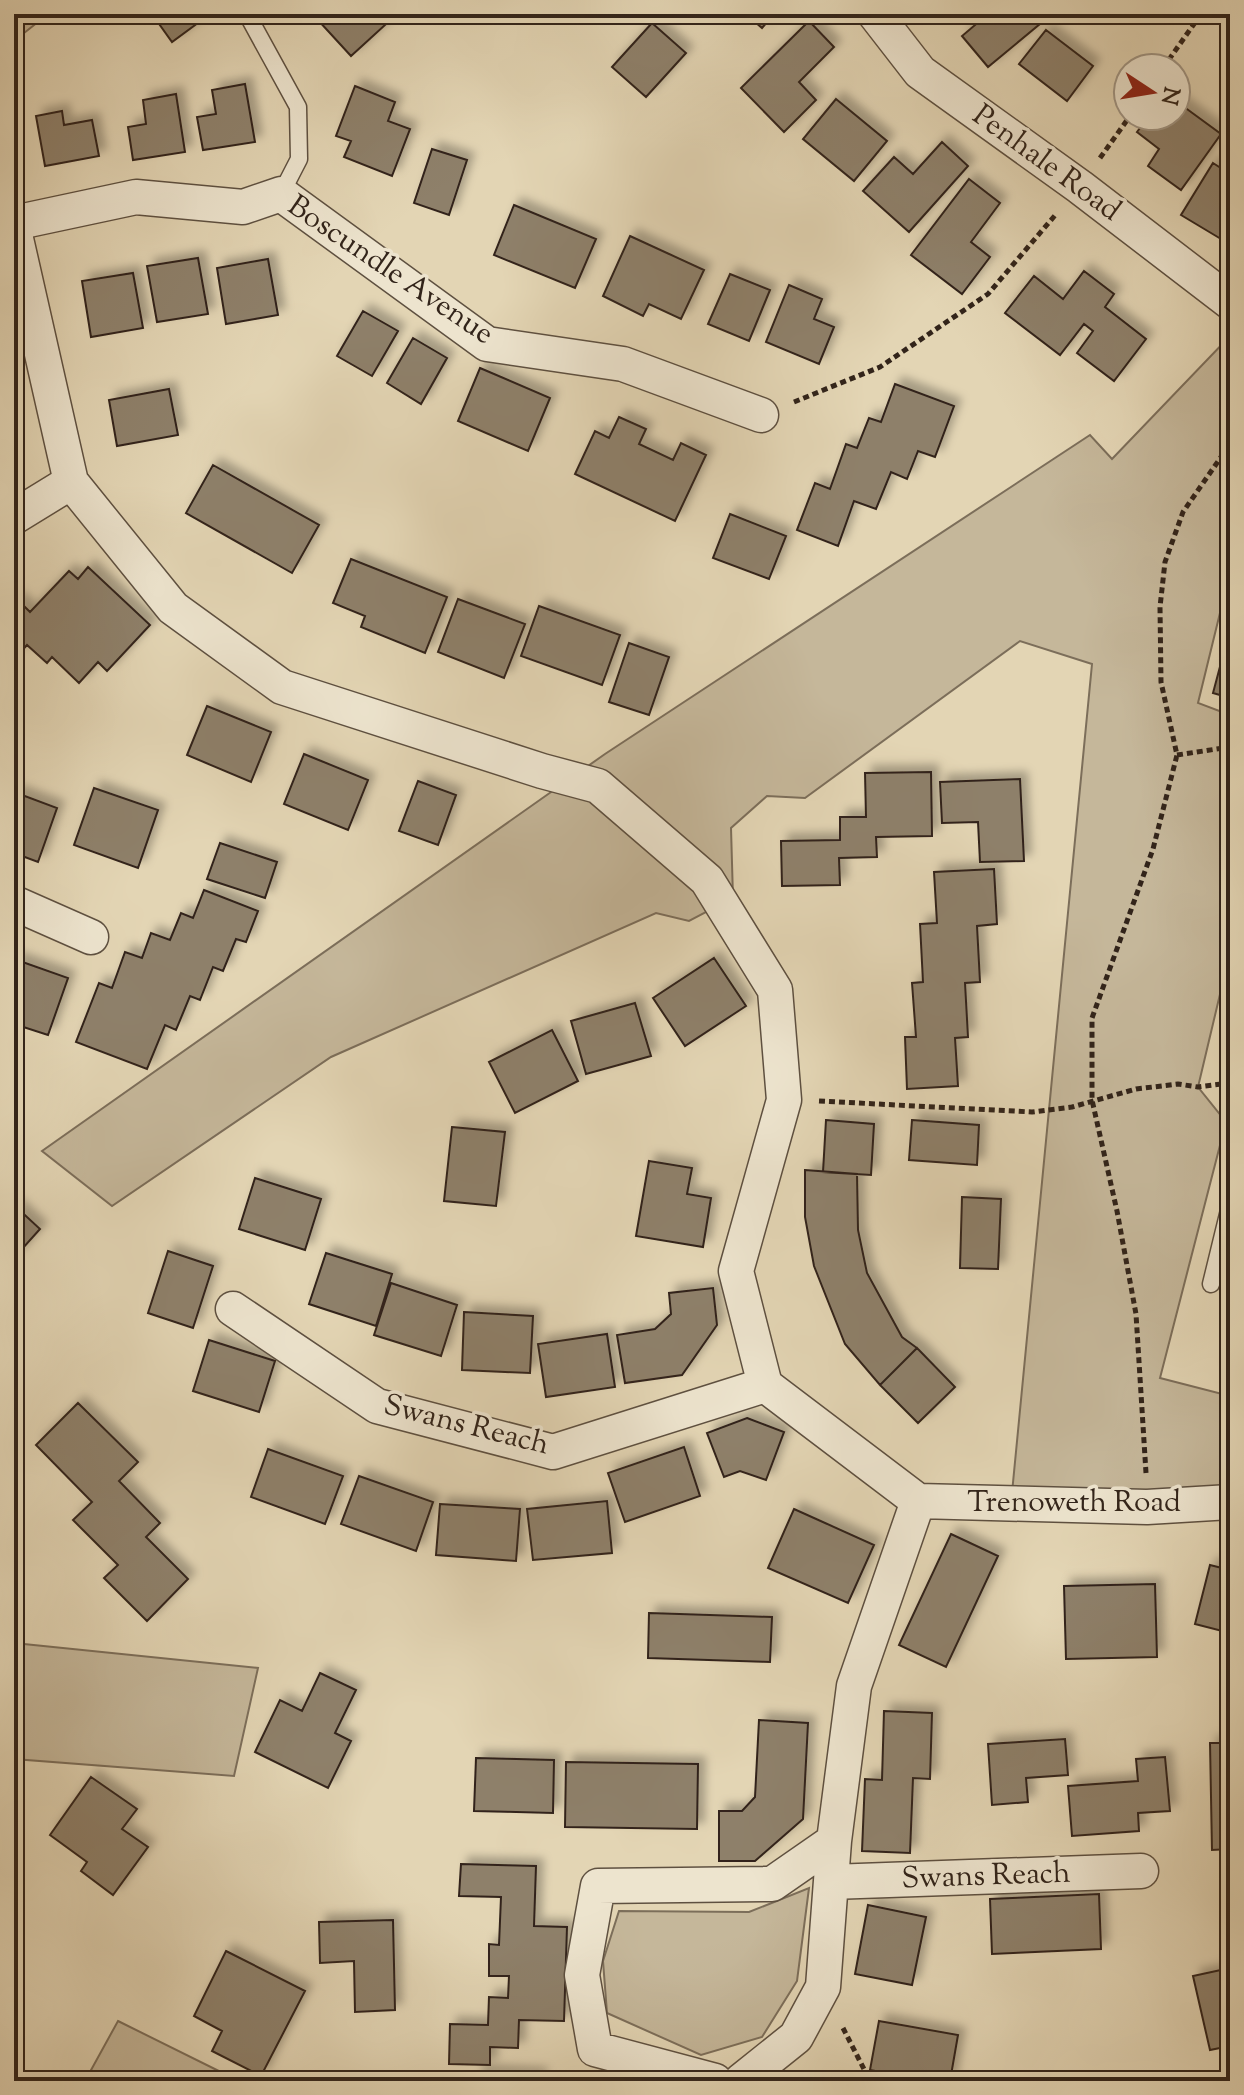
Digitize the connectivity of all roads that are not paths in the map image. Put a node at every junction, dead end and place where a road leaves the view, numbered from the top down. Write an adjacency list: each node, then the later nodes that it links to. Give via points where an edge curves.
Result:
1 (247, 14): 3 (lane, via 298,107 299,159)
2 (875, 14): 6 (street, Penhale Road, via 920,72)
3 (281, 194): 4 (street, Boscundle Avenue, via 243,207 136,197); 7 (street, Boscundle Avenue, via 487,344 623,364)
4 (14, 223)
5 (14, 230): 8 (street)
6 (1230, 302)
7 (761, 415)
8 (71, 482): 9 (street); 15 (street, via 173,608 282,687 598,786 707,880 775,990 784,1100 736,1271)
9 (14, 517)
10 (14, 903): 11 (street)
11 (91, 937)
12 (1230, 1206): 13 (lane)
13 (1211, 1284)
14 (233, 1309): 15 (street, Swans Reach, via 377,1406 553,1452)
15 (765, 1385): 16 (street)
16 (918, 1501): 17 (street, Trenoweth Road, via 1147,1507); 18 (street, via 854,1686)
17 (1230, 1502)
18 (834, 1841): 20 (street); 21 (street, via 772,1884 598,1886 582,1975 595,2049)
19 (1141, 1871): 20 (street, Swans Reach)
20 (831, 1882): 22 (street, via 823,1987 796,2037)
21 (715, 2081)
22 (741, 2081)

